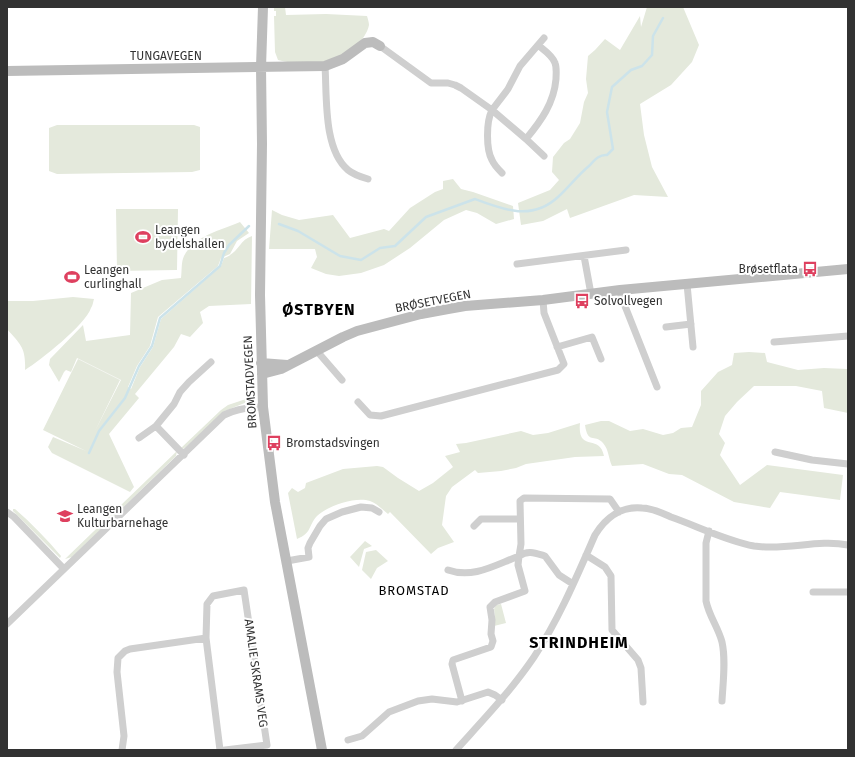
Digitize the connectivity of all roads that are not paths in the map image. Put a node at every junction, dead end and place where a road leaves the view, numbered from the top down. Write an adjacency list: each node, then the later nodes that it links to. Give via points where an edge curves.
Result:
1 (263, 7): 6 (street, BROMSTADVEGEN)
2 (544, 38): 3 (street)
3 (538, 45): 8 (street, via 520,66 508,89); 9 (street, via 554,60 556,81 548,110)
4 (380, 46): 5 (street, TUNGAVEGEN, via 373,42 365,43 343,59); 8 (street, TUNGAVEGEN, via 431,83 454,85)
5 (325, 66): 6 (street, TUNGAVEGEN); 12 (street, via 330,136 334,151 347,169)
6 (261, 67): 7 (street, TUNGAVEGEN); 30 (street, BROMSTADVEGEN)
7 (7, 71)
8 (492, 110): 9 (street, TUNGAVEGEN); 11 (street, via 488,120 488,149 492,162)
9 (526, 139): 10 (street, TUNGAVEGEN)
10 (544, 156)
11 (502, 173)
12 (368, 179)
13 (626, 250): 14 (street)
14 (584, 256): 15 (street); 19 (street)
15 (517, 264)
16 (848, 269): 17 (street, BRØSETVEGEN)
17 (687, 284): 18 (street, BRØSETVEGEN); 21 (street)
18 (620, 290): 19 (street, BRØSETVEGEN); 34 (street)
19 (591, 294): 20 (street, BRØSETVEGEN)
20 (543, 300): 25 (street, via 544,312); 27 (street, BRØSETVEGEN, via 465,306 421,314 357,331)
21 (691, 324): 22 (street); 26 (street)
22 (666, 327)
23 (848, 336): 24 (street)
24 (774, 342)
25 (557, 347): 28 (street, via 592,337); 35 (street, via 564,364 558,370 381,416 370,415)
26 (693, 347)
27 (316, 350): 31 (street, BRØSETVEGEN); 33 (street)
28 (601, 359)
29 (211, 362): 37 (street, via 180,392 174,404)
30 (261, 363): 31 (street); 32 (street, BROMSTADVEGEN)
31 (288, 365): 32 (street, BRØSETVEGEN)
32 (262, 374): 36 (street, BROMSTADVEGEN)
33 (342, 380)
34 (658, 387)
35 (358, 402)
36 (263, 407): 40 (street, via 238,409 224,416); 51 (street, BROMSTADVEGEN, via 275,502)
37 (156, 426): 38 (street); 40 (street)
38 (139, 438)
39 (775, 452): 41 (street)
40 (184, 455): 52 (street)
41 (848, 464)
42 (7, 512): 52 (street)
43 (379, 512): 51 (street, via 361,507 332,516 323,521 310,543 309,557)
44 (619, 512): 45 (street, via 610,499 524,498 520,501); 47 (street, via 628,508 645,508); 49 (street, via 599,528)
45 (520, 519): 46 (street, via 481,519); 50 (street)
46 (474, 526)
47 (709, 531): 48 (street, via 744,544 766,547 820,543); 61 (street, via 706,543 706,601 723,647)
48 (848, 545)
49 (586, 555): 54 (street); 62 (street, via 605,567 611,576 612,630 638,660)
50 (519, 556): 53 (street, via 468,574); 54 (street, via 529,552 544,556 559,575); 60 (street, via 518,565 525,592 491,604 493,646 452,662)
51 (287, 561): 67 (street, BROMSTADVEGEN)
52 (64, 568): 57 (street)
53 (448, 570)
54 (573, 584): 59 (street, via 545,640)
55 (813, 592): 56 (street)
56 (848, 592)
57 (7, 624)
58 (206, 638): 64 (street, via 130,649 118,658 117,672 124,736); 65 (street); 66 (street, AMALIE SKRAMS VEG, via 207,604 213,596 244,590 267,745)
59 (502, 700): 60 (street, via 488,692); 68 (street)
60 (462, 701): 63 (street, via 425,700 394,709 362,736)
61 (722, 701)
62 (643, 702)
63 (348, 740)
64 (122, 750)
65 (220, 750)
66 (225, 750)
67 (322, 750)
68 (456, 750)

